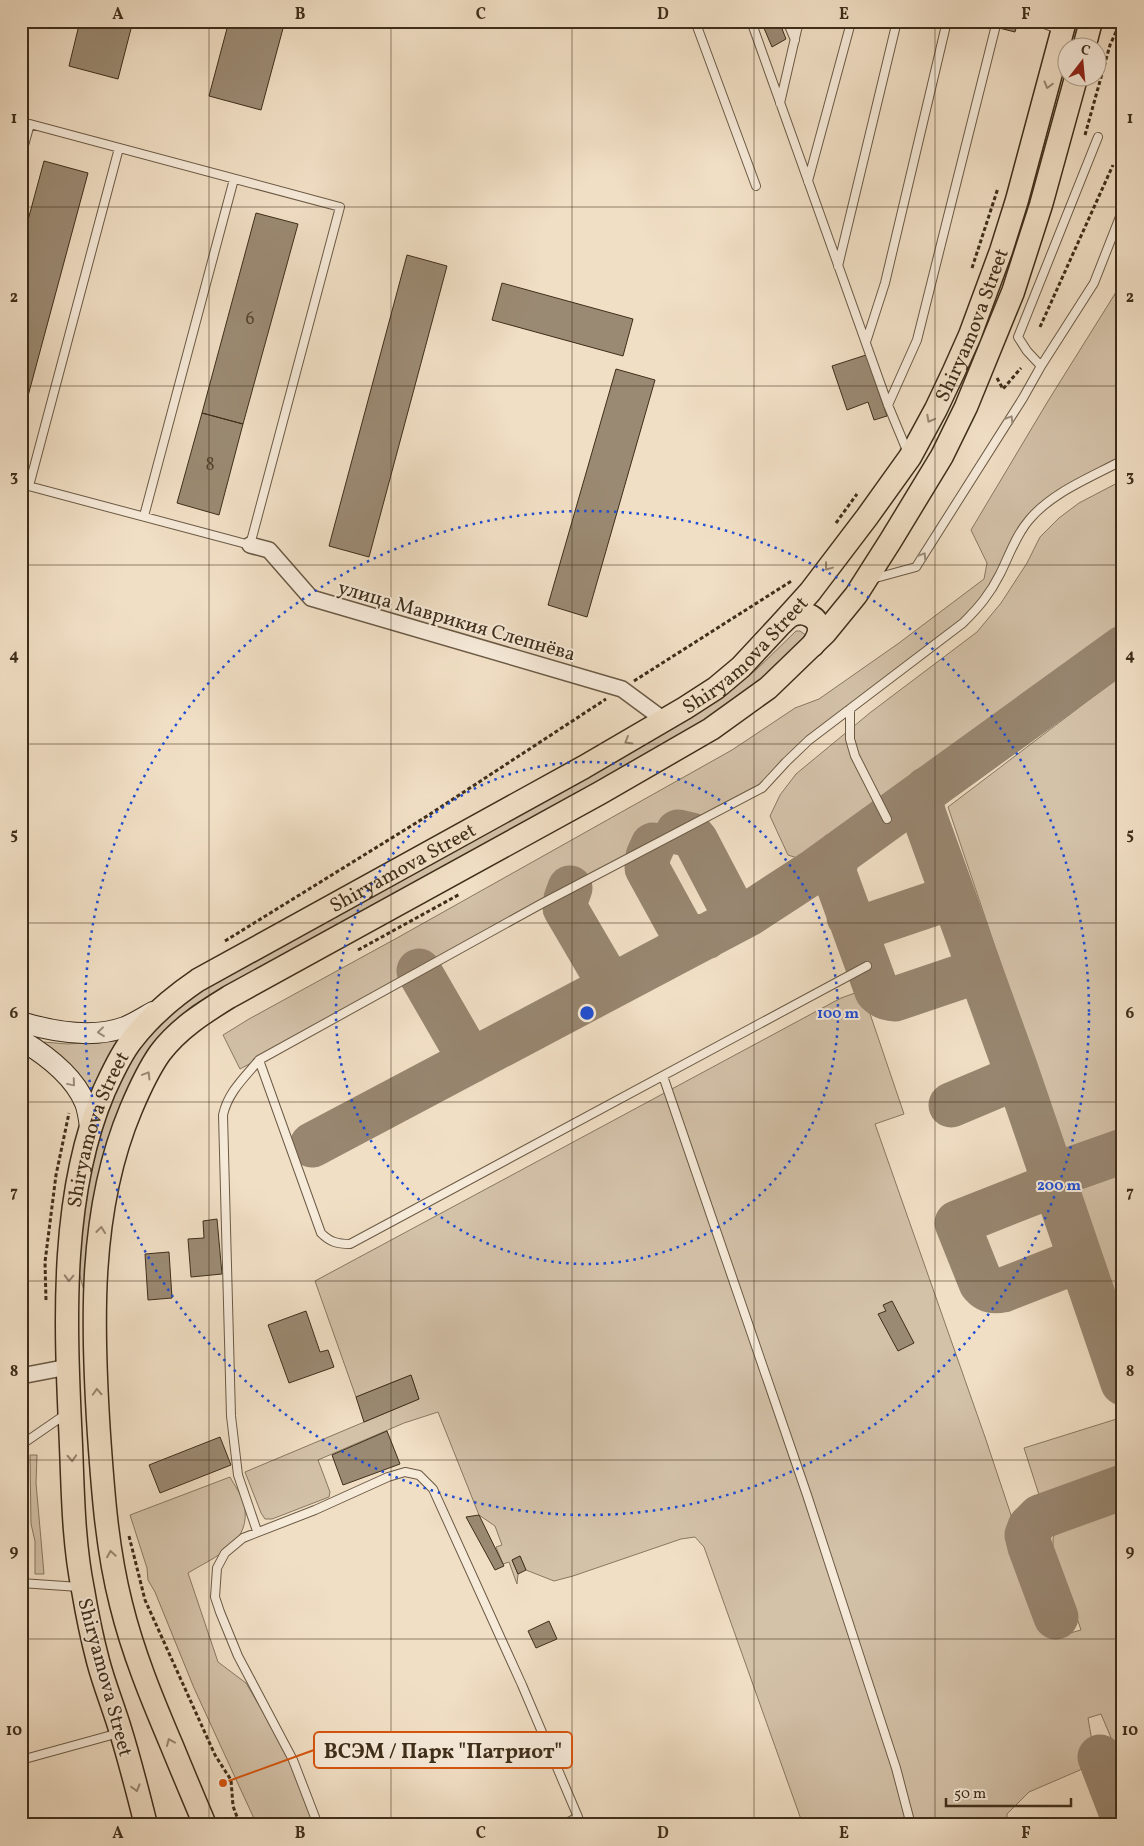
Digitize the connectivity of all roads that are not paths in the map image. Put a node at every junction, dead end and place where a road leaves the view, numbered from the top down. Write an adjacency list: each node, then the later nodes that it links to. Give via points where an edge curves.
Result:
1 (695, 21): 21 (lane)
2 (751, 21): 15 (lane)
3 (787, 21): 13 (lane)
4 (800, 21): 13 (lane)
5 (897, 21): 23 (lane)
6 (947, 21): 24 (lane, via 885,283)
7 (1036, 21): 11 (lane)
8 (1091, 21): 12 (main road)
9 (996, 25): 26 (lane, via 916,340)
10 (850, 26): 20 (lane)
11 (1064, 26): 27 (main road, Shiryamova Street, one-way to 27, via 1017,200 987,291 954,371)
12 (1087, 38)
13 (795, 40): 15 (lane)
14 (1073, 88): 32 (main road, Shiryamova Street, via 1041,205 988,357 942,456)
15 (780, 103): 20 (lane)
16 (1098, 137): 25 (lane, via 1018,337)
17 (119, 148): 18 (lane, via 30,124); 19 (lane); 29 (lane)
18 (21, 156)
19 (234, 179): 30 (lane); 33 (lane, via 340,207)
20 (808, 181): 23 (lane)
21 (756, 186)
22 (1123, 209): 25 (lane, via 1094,283)
23 (838, 266): 24 (lane)
24 (866, 342): 26 (lane)
25 (1041, 366): 34 (lane, one-way to 25, via 916,567)
26 (888, 405): 27 (lane)
27 (910, 457): 31 (main road, Shiryamova Street)
28 (1123, 460): 37 (lane, via 1040,509 1021,531 985,600 963,623)
29 (25, 485): 30 (lane)
30 (144, 516): 33 (lane)
31 (866, 517): 32 (main road, via 857,547 870,559 878,554); 35 (main road, Shiryamova Street, one-way to 35, via 810,592)
32 (899, 525): 34 (main road, Shiryamova Street)
33 (250, 545): 38 (street, улица Маврикия Слепнёва, via 270,550 311,598 622,689)
34 (865, 580): 36 (main road, Shiryamova Street)
35 (781, 624): 36 (main road, via 796,613 814,618 820,631); 38 (main road, Shiryamova Street, via 741,667 716,688)
36 (813, 645): 58 (main road, Shiryamova Street, one-way to 36, via 132,1645 108,1538 101,1468 96,1384 97,1263 113,1162 141,1085 160,1054 200,1015 711,729 768,688)
37 (850, 709): 39 (lane, via 850,739 855,756); 44 (lane, via 809,740 762,788 541,904)
38 (664, 720): 41 (main road, Shiryamova Street, one-way to 41, via 230,961)
39 (887, 819)
40 (867, 966): 45 (lane)
41 (161, 1007): 42 (street, one-way to 42, via 125,1027 108,1032 71,1033); 46 (main road, Shiryamova Street, via 125,1050)
42 (21, 1022)
43 (21, 1040): 46 (street, one-way to 46, via 43,1054 71,1082 86,1104)
44 (259, 1060): 45 (lane, via 321,1233 338,1244 350,1244); 51 (lane, via 230,1095 223,1115 231,1416 238,1474)
45 (663, 1076): 62 (lane, via 810,1505 896,1768)
46 (90, 1126): 47 (main road, Shiryamova Street, one-way to 47, via 71,1222)
47 (68, 1368): 48 (street); 49 (main road, Shiryamova Street)
48 (21, 1376)
49 (69, 1412): 50 (lane); 53 (main road, Shiryamova Street, one-way to 53)
50 (21, 1445)
51 (258, 1532): 56 (lane, via 388,1477 405,1472 419,1475 433,1489); 59 (lane, via 243,1538 225,1553 217,1568 215,1597 238,1656 293,1760)
52 (21, 1583): 53 (lane)
53 (82, 1588): 54 (main road, Shiryamova Street, via 98,1661)
54 (121, 1733): 55 (lane); 57 (main road, Shiryamova Street, one-way to 57)
55 (21, 1760)
56 (578, 1817): 60 (lane); 61 (lane)
57 (146, 1825)
58 (205, 1825)
59 (318, 1825)
60 (563, 1825)
61 (582, 1825)
62 (911, 1825)

